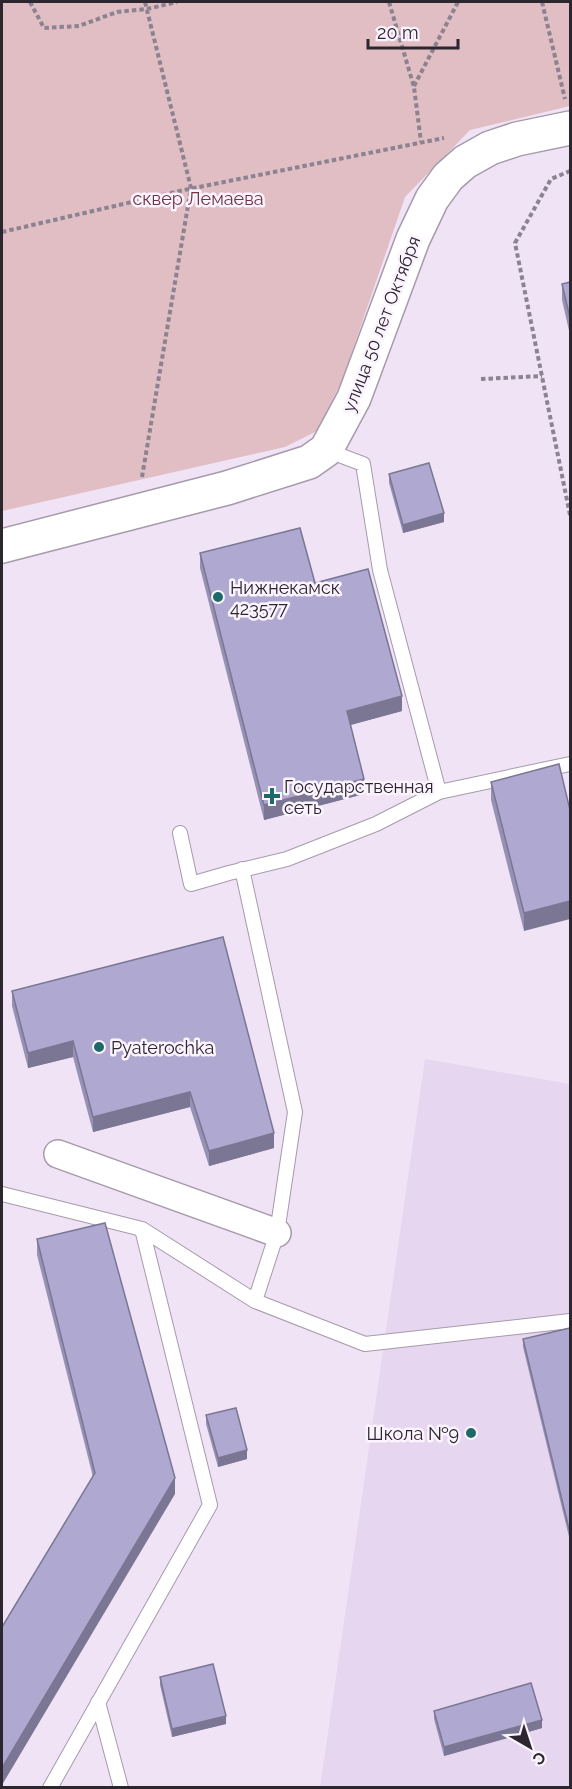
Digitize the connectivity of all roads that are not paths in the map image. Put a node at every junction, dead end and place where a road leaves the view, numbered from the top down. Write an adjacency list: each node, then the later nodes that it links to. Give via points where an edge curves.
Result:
1 (568, 114): 2 (street, улица 50 лет Октября, via 517,140 490,148 448,177 413,239 354,398)
2 (326, 450): 3 (street, via 309,462 227,488); 5 (lane, via 363,464 380,570)
3 (2, 546)
4 (570, 764): 5 (lane)
5 (439, 792): 7 (lane, via 376,824 287,859)
6 (180, 833): 7 (lane, via 191,884)
7 (242, 869): 11 (lane, via 295,1112)
8 (58, 1154): 11 (street)
9 (2, 1194): 10 (lane)
10 (142, 1229): 12 (lane); 14 (lane, via 210,1505)
11 (277, 1233): 12 (lane)
12 (255, 1301): 13 (lane, via 365,1344)
13 (570, 1321)
14 (98, 1702): 15 (lane); 16 (lane)
15 (50, 1788)
16 (121, 1788)

